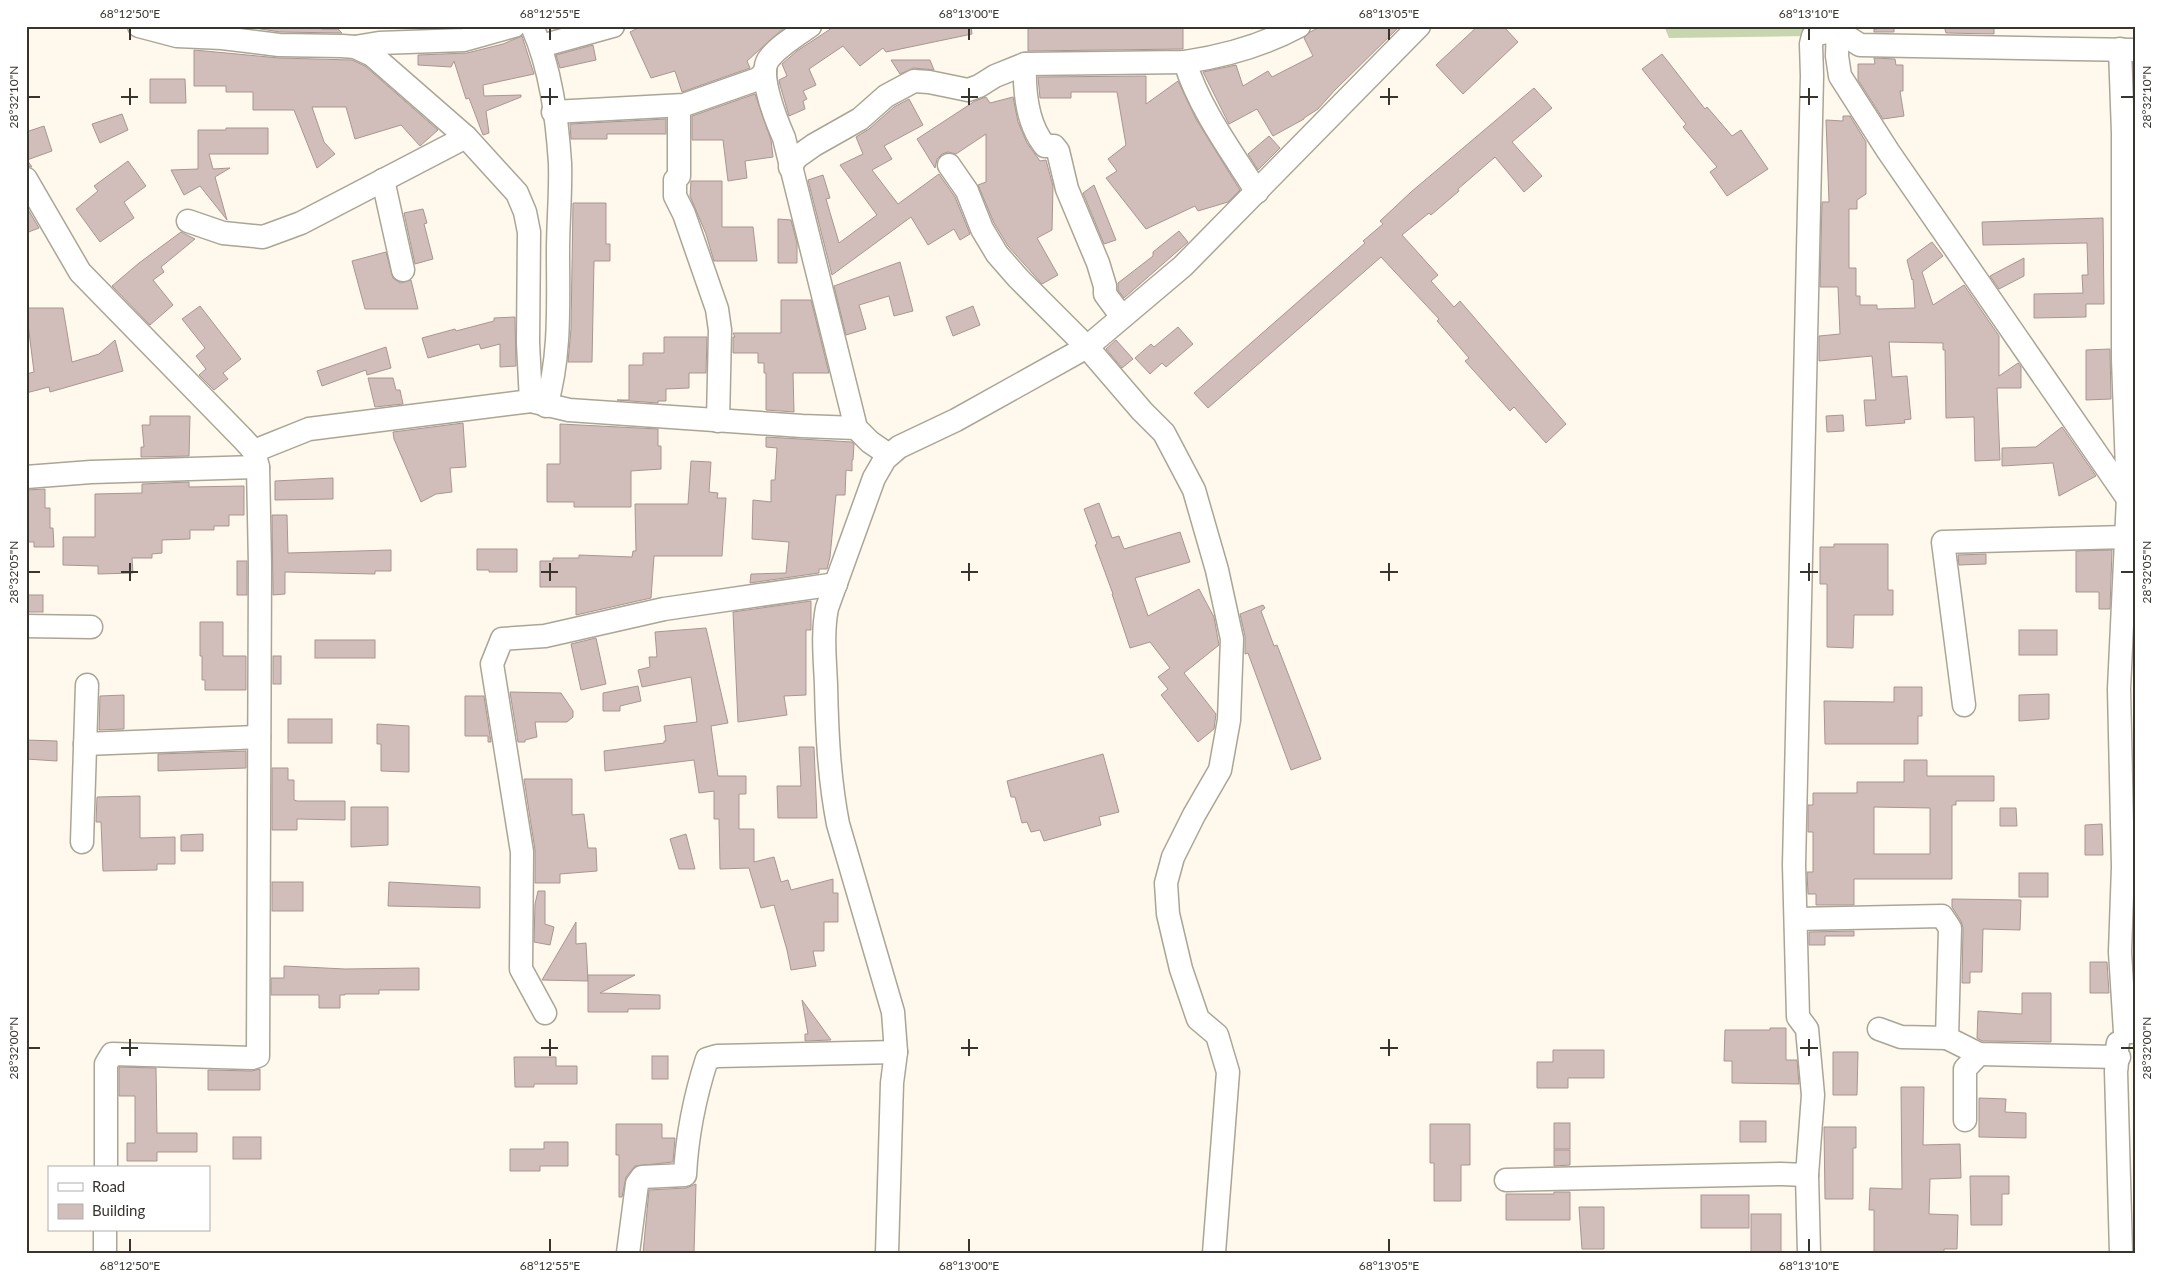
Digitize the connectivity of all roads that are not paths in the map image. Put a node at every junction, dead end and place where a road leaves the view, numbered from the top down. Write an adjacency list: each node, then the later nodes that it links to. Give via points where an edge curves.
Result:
1 (139, 26): 8 (street, via 177,36 222,38)
2 (514, 26): 10 (street, via 464,40 379,43)
3 (614, 26): 9 (street)
4 (810, 26): 14 (street, via 767,61)
5 (1299, 26): 12 (street, via 1243,50)
6 (1419, 26): 22 (street)
7 (1838, 29): 11 (street, via 1860,45); 33 (street, via 1840,76 1888,151); 43 (street, via 1813,36 1811,44 1794,865)
8 (260, 35): 10 (street)
9 (537, 36): 16 (street, via 550,82)
10 (355, 48): 17 (street, via 372,55)
11 (2127, 49): 33 (street, via 2123,133 2123,359)
12 (1185, 62): 13 (street); 22 (street, via 1212,119)
13 (1025, 64): 19 (street, via 968,90 914,81 886,96 860,119 808,149); 25 (street, via 1034,128 1045,146 1054,146 1058,151 1067,189 1098,264 1105,294)
14 (765, 72): 15 (street, via 758,79); 19 (street, via 769,100 784,138)
15 (679, 106): 16 (street); 28 (street, via 679,176 675,180 675,196 717,309 720,330)
16 (554, 112): 27 (street, via 560,164 558,320 553,382)
17 (466, 137): 21 (street); 27 (street, via 517,193 525,212 529,232 528,343)
18 (949, 165): 26 (street, via 967,191 997,254)
19 (790, 167): 29 (street)
20 (26, 179): 31 (street, via 80,272)
21 (383, 180): 23 (street, via 301,223 263,237 223,233); 24 (street)
22 (1257, 192): 25 (street, via 1183,266)
23 (188, 221)
24 (403, 270)
25 (1122, 317): 26 (street)
26 (1087, 347): 30 (street); 59 (street, via 1164,433 1194,490 1217,570 1232,639 1229,720 1220,770 1173,857 1166,883 1168,914 1181,969 1198,1019 1217,1035 1228,1072)
27 (538, 403): 28 (street, via 569,410); 31 (street, via 309,429)
28 (718, 421): 29 (street)
29 (856, 428): 30 (street)
30 (889, 455): 35 (street, via 874,478)
31 (256, 459): 32 (street); 40 (street, via 260,565)
32 (26, 477)
33 (2131, 503): 34 (street)
34 (2126, 537): 39 (street, via 1944,542); 46 (street, via 2119,689 2123,867 2120,952)
35 (836, 584): 44 (street, via 664,609 545,636 502,639 492,664 522,852 521,969); 48 (street, via 824,622 832,796 893,1012)
36 (26, 626): 37 (street)
37 (91, 627)
38 (87, 685): 41 (street)
39 (1964, 705)
40 (259, 737): 41 (street); 52 (street, via 258,1056 112,1054 106,1064)
41 (85, 744): 42 (street)
42 (82, 842)
43 (1796, 919): 47 (street, via 1942,916 1950,928); 53 (street, via 1798,1017 1807,1029 1813,1095)
44 (545, 1014)
45 (1879, 1029): 47 (street, via 1901,1037)
46 (2130, 1032): 50 (street, via 2117,1046)
47 (1947, 1038): 49 (street)
48 (896, 1052): 57 (street, via 717,1056 707,1059 686,1154 685,1175 642,1177 637,1184); 58 (street, via 892,1083)
49 (1979, 1054): 50 (street); 51 (street, via 1965,1069)
50 (2119, 1057): 61 (street, via 2116,1071)
51 (1965, 1120)
52 (106, 1166)
53 (1807, 1175): 54 (street); 60 (street)
54 (1506, 1180)
55 (105, 1232): 56 (street)
56 (105, 1253)
57 (628, 1253)
58 (887, 1253)
59 (1214, 1253)
60 (1808, 1253)
61 (2120, 1253)

